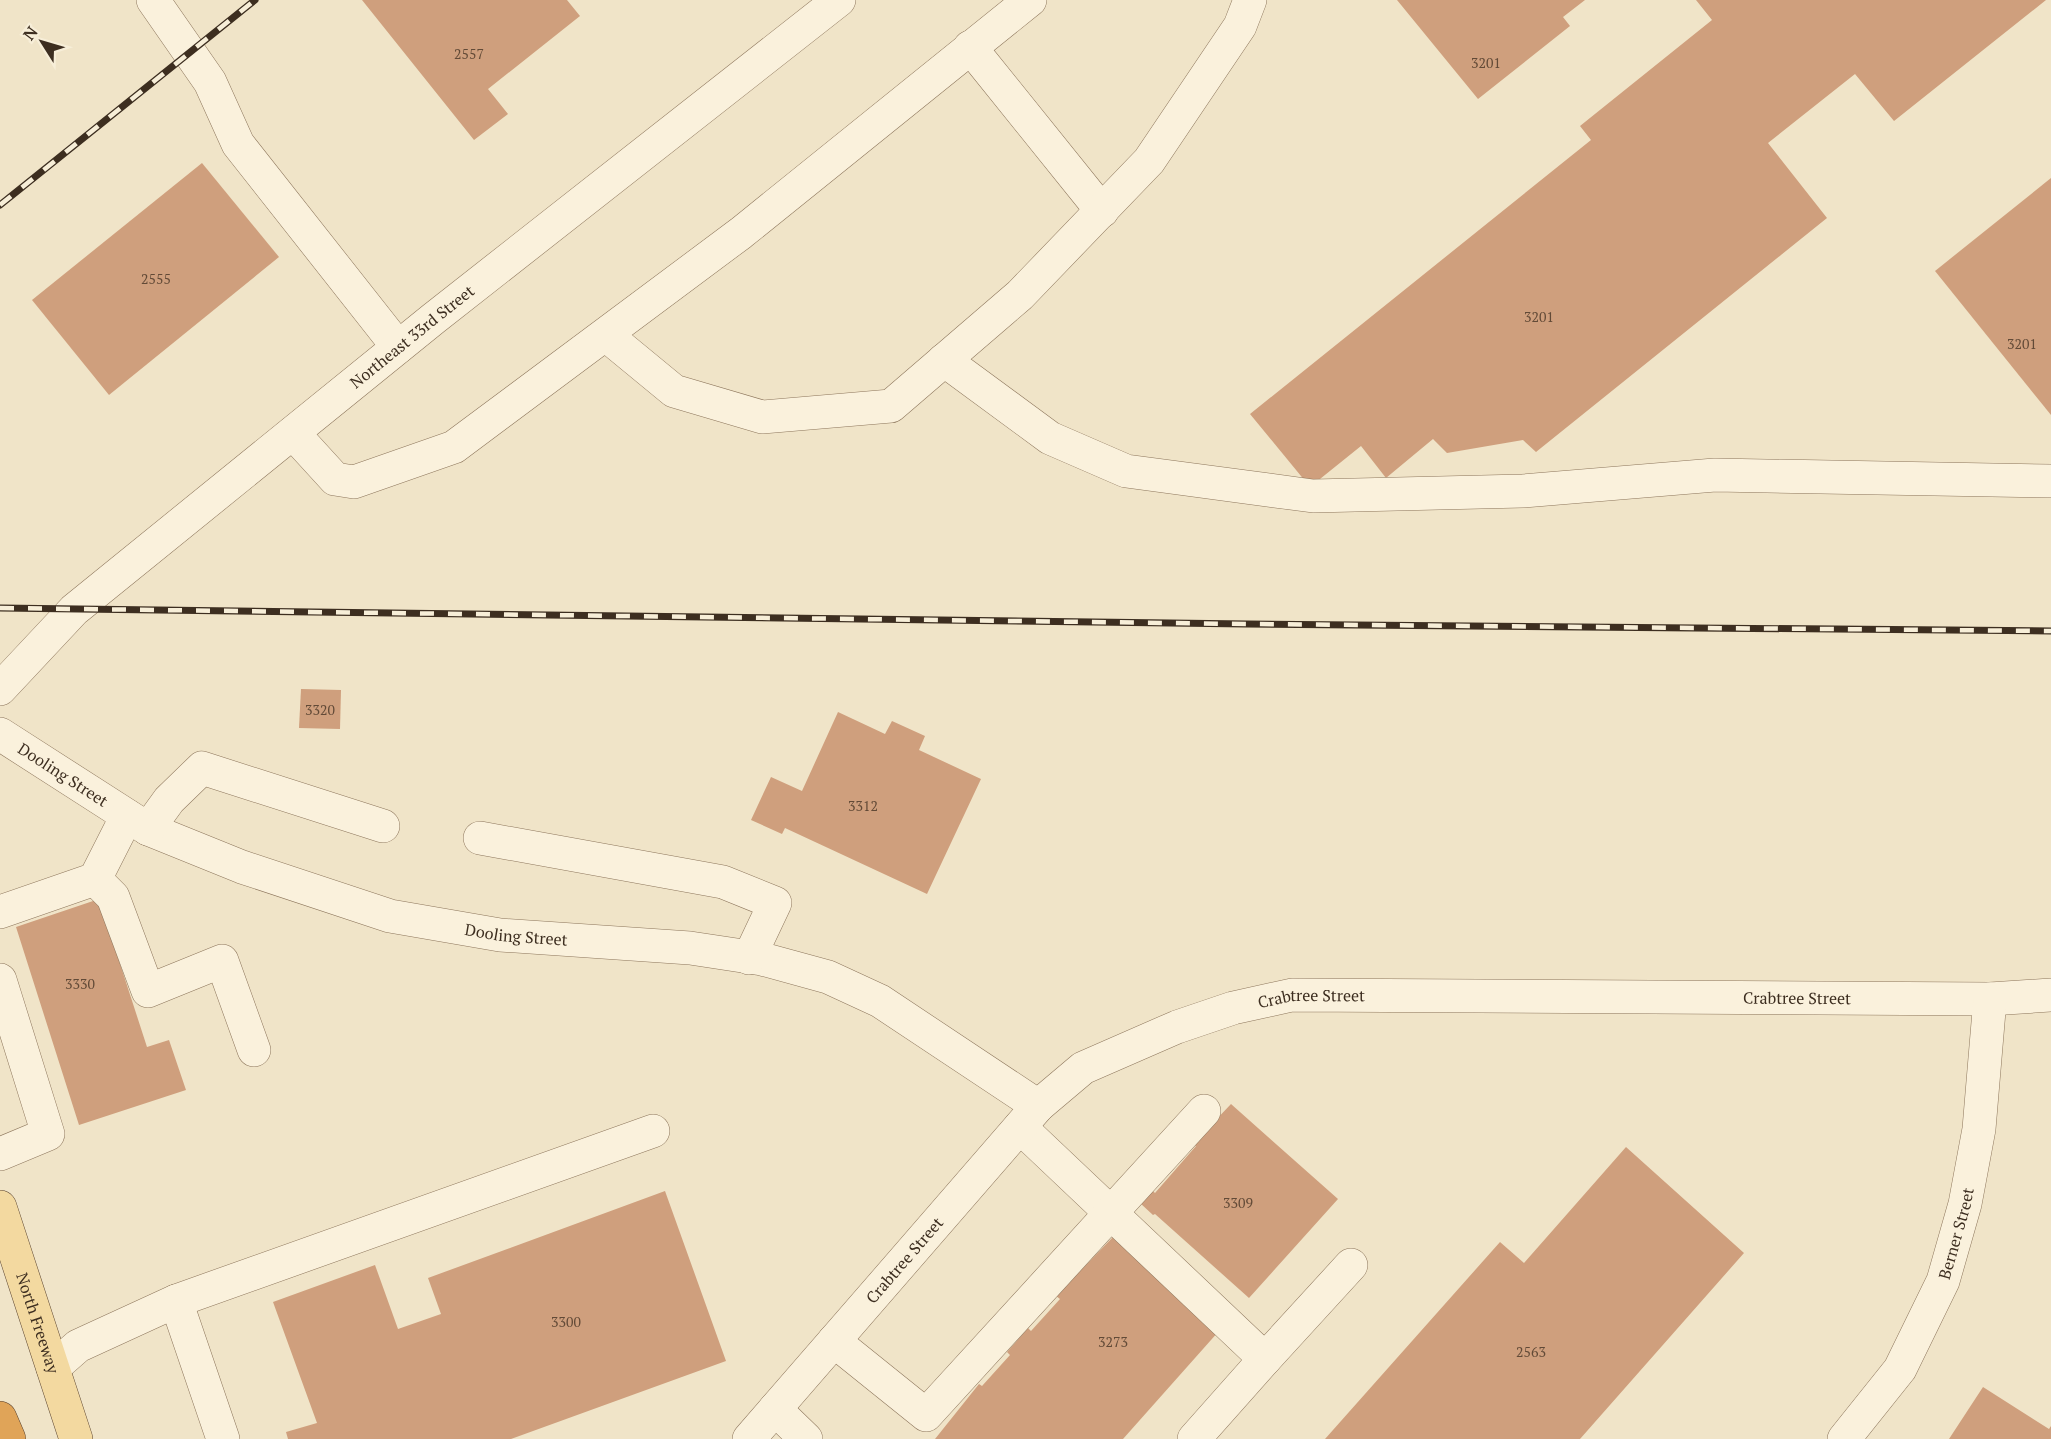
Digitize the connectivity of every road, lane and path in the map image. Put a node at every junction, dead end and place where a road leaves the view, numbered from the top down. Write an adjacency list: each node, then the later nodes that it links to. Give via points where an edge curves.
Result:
1 (153, 0): 8 (street, via 210,82 238,144)
2 (839, 0): 8 (street, Northeast 33rd Street)
3 (1030, 0): 5 (street)
4 (1250, 0): 6 (street, via 1240,26 1149,161)
5 (970, 47): 6 (street); 7 (street, via 741,233)
6 (1102, 211): 9 (street, via 1020,295)
7 (606, 335): 9 (street, via 674,391 762,417 891,406); 10 (street, via 454,447 354,482 335,479)
8 (398, 347): 10 (street, Northeast 33rd Street)
9 (944, 360): 11 (street, via 1050,438 1126,471 1313,496 1523,491 1715,476)
10 (293, 433): 12 (street, Northeast 33rd Street, via 74,610)
11 (2051, 481)
12 (0, 689)
13 (0, 734): 14 (street, Dooling Street)
14 (138, 822): 15 (street, via 169,800 202,768); 17 (street); 19 (street, Dooling Street, via 242,867 390,916 500,936 690,948)
15 (382, 826)
16 (480, 838): 19 (street, via 723,882 775,903)
17 (95, 879): 18 (street); 23 (street, via 113,897 148,991 222,961)
18 (0, 912)
19 (749, 958): 25 (street, Dooling Street, via 828,977 880,1001)
20 (0, 980): 27 (street, via 48,1134)
21 (2051, 995): 22 (street, Crabtree Street)
22 (1990, 999): 25 (street, Crabtree Street, via 1292,995 1233,1008 1177,1027 1083,1068); 43 (street, Berner Street, via 1979,1129 1965,1204 1943,1281 1900,1369)
23 (254, 1050)
24 (1203, 1111): 29 (street)
25 (1029, 1117): 29 (street, Dooling Street); 32 (street, Crabtree Street)
26 (653, 1131): 31 (street)
27 (0, 1154)
28 (0, 1207): 34 (main road, North Freeway)
29 (1110, 1214): 32 (street, via 926,1415); 33 (street, Dooling Street)
30 (1351, 1264): 33 (street)
31 (176, 1301): 34 (street, via 78,1346); 39 (street)
32 (834, 1341): 35 (street, Crabtree Street)
33 (1265, 1359): 42 (street)
34 (53, 1368): 38 (main road, North Freeway)
35 (775, 1409): 40 (street, Crabtree Street); 41 (street)
36 (0, 1418): 37 (highway)
37 (9, 1439)
38 (76, 1439)
39 (223, 1439)
40 (749, 1439)
41 (806, 1439)
42 (1194, 1439)
43 (1844, 1439)

